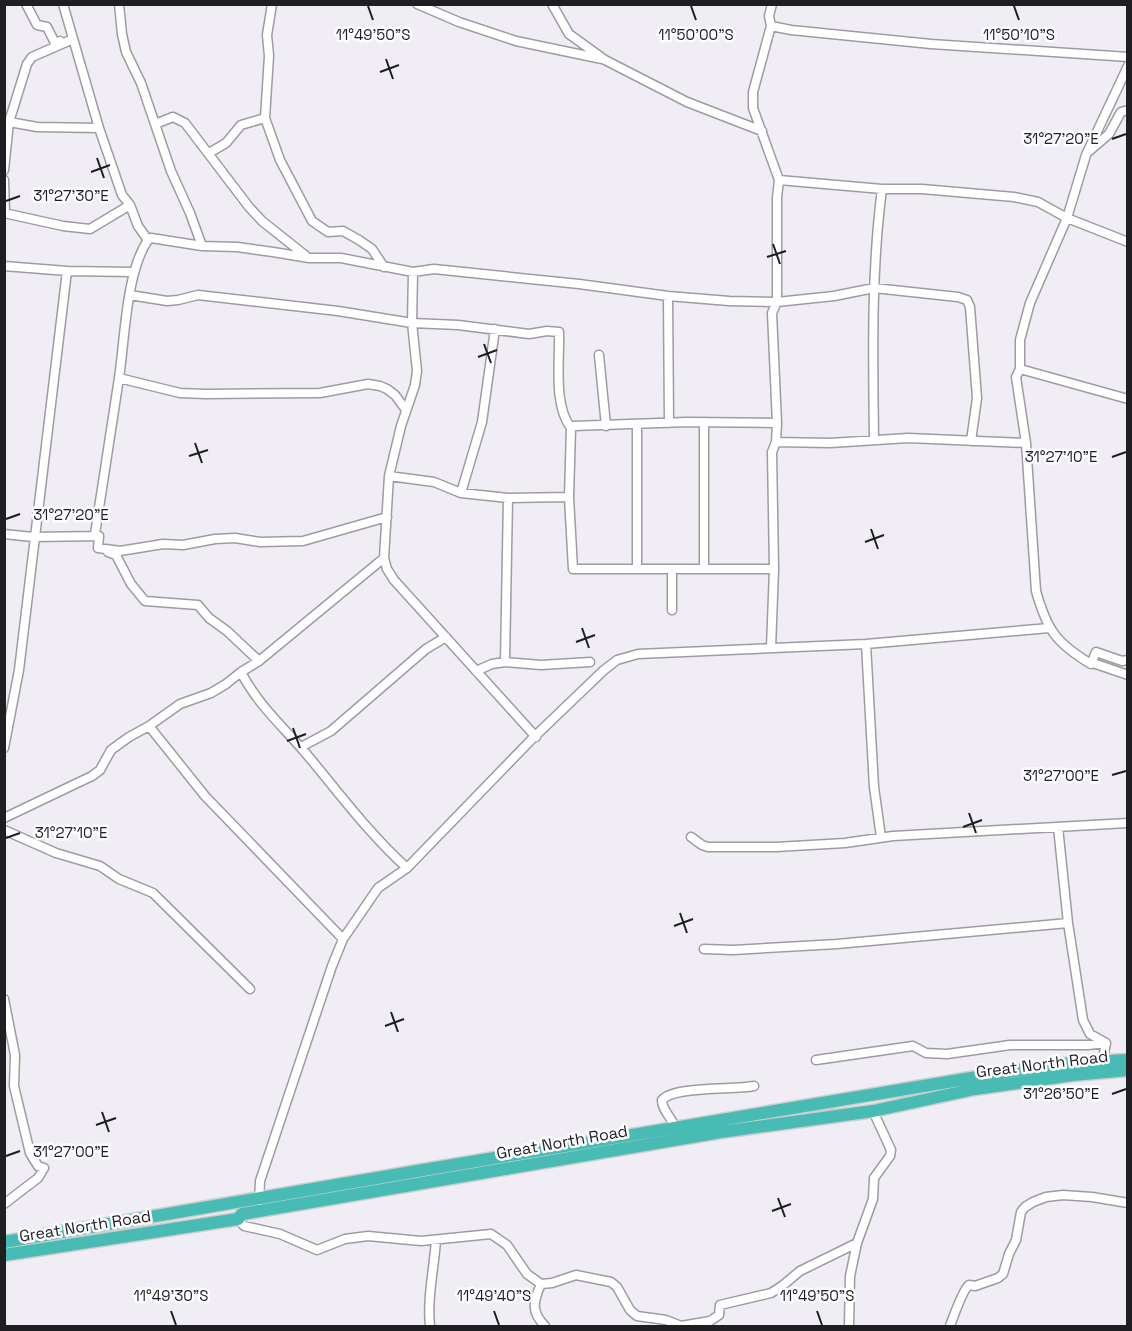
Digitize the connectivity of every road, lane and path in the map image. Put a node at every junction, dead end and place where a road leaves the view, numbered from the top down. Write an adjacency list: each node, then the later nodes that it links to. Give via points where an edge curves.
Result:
1 (26, 4): 9 (street, via 37,25 47,27 55,43)
2 (63, 4): 9 (street)
3 (119, 4): 16 (street, via 126,52)
4 (272, 4): 14 (street, via 267,35)
5 (417, 4): 11 (street, via 516,41)
6 (552, 4): 11 (street, via 569,34)
7 (772, 4): 8 (street)
8 (771, 26): 10 (street, via 931,44); 18 (street, via 753,92 753,108)
9 (69, 40): 15 (street, via 32,57); 17 (street)
10 (1128, 57)
11 (605, 60): 18 (street, via 687,102)
12 (1128, 66): 20 (street)
13 (1128, 110): 20 (street, via 1121,112 1108,134)
14 (265, 118): 19 (street, via 241,125 226,143); 33 (street, via 280,160 312,221 328,232 343,231 359,240 372,249)
15 (7, 122): 17 (street); 21 (street)
16 (155, 124): 19 (street, via 179,118); 30 (street)
17 (99, 128): 25 (street, via 122,195)
18 (762, 131): 23 (street)
19 (209, 153): 31 (street, via 262,221)
20 (1086, 155): 27 (street)
21 (4, 170)
22 (4, 180): 26 (street)
23 (779, 180): 24 (street); 40 (street)
24 (882, 189): 27 (street, via 1014,197 1038,202); 37 (street)
25 (130, 205): 26 (street, via 90,229); 28 (street)
26 (5, 213)
27 (1067, 218): 29 (street); 44 (street, via 1030,303 1020,340)
28 (148, 240): 30 (street); 35 (street, via 139,252)
29 (1128, 242)
30 (202, 246): 31 (street)
31 (309, 258): 33 (street, via 341,258)
32 (4, 266): 34 (street)
33 (384, 267): 36 (street)
34 (67, 271): 35 (street); 65 (street)
35 (133, 272): 38 (street)
36 (413, 272): 39 (street, via 434,268); 41 (street)
37 (874, 288): 40 (street); 54 (street); 55 (street, via 958,297 969,303 977,398)
38 (130, 295): 41 (street, via 166,301 198,295); 45 (street)
39 (668, 296): 40 (street); 49 (street)
40 (777, 302): 50 (street, via 772,313)
41 (412, 323): 42 (street); 47 (street, via 417,371)
42 (495, 329): 53 (street, via 530,334 559,332 560,401 564,420); 59 (street, via 482,422)
43 (599, 355): 52 (street)
44 (1020, 369): 46 (street); 57 (street, via 1016,377)
45 (119, 378): 47 (street, via 180,393 205,394 320,393 368,384 387,389); 64 (street, via 95,534)
46 (1128, 399)
47 (406, 410): 58 (street)
48 (704, 422): 49 (street); 50 (street); 68 (street)
49 (669, 423): 51 (street)
50 (777, 423): 56 (street)
51 (637, 425): 52 (street); 70 (street)
52 (606, 426): 53 (street)
53 (571, 428): 60 (street)
54 (874, 440): 55 (street); 56 (street)
55 (971, 441): 57 (street)
56 (777, 442): 69 (street, via 772,452)
57 (1026, 442): 73 (street, via 1036,591)
58 (389, 476): 59 (street, via 434,482); 62 (street)
59 (461, 493): 61 (street)
60 (569, 497): 61 (street); 70 (street, via 573,569)
61 (508, 498): 79 (street)
62 (387, 517): 66 (street, via 303,541 235,538 120,551); 67 (street)
63 (4, 534): 65 (street)
64 (99, 536): 65 (street); 66 (street)
65 (33, 537): 88 (street, via 19,670)
66 (98, 548): 78 (street, via 116,555 145,601 198,605)
67 (384, 558): 74 (street, via 394,580); 78 (street)
68 (704, 568): 69 (street); 71 (street)
69 (774, 568): 76 (street)
70 (637, 569): 71 (street)
71 (672, 569): 72 (street)
72 (672, 610)
73 (1049, 628): 75 (street); 81 (street, via 1063,645)
74 (446, 637): 82 (street); 87 (street, via 426,649 331,731)
75 (866, 644): 76 (street); 94 (street, via 874,787)
76 (771, 648): 86 (street, via 638,654 617,660)
77 (1128, 660): 81 (street, via 1096,652)
78 (259, 661): 83 (street)
79 (505, 662): 80 (street); 82 (street)
80 (590, 662)
81 (1091, 664): 84 (street)
82 (476, 671): 86 (street)
83 (241, 672): 85 (street, via 211,693 180,704); 87 (street, via 265,708)
84 (1128, 675)
85 (149, 726): 89 (street, via 111,750 92,776); 97 (street, via 205,796)
86 (536, 737): 95 (street)
87 (301, 747): 95 (street, via 353,811)
88 (4, 748)
89 (4, 818)
90 (1128, 823): 91 (street)
91 (1058, 827): 94 (street); 96 (street)
92 (4, 830): 99 (street, via 56,853 100,866 153,893)
93 (691, 837): 94 (street, via 714,848 812,845)
94 (881, 837)
95 (407, 868): 97 (street, via 378,888)
96 (1068, 923): 98 (street, via 837,944); 101 (street, via 1083,1020 1090,1035)
97 (343, 939): 111 (street, via 260,1180)
98 (704, 949)
99 (250, 988)
100 (4, 999): 110 (street, via 15,1055 14,1086 30,1153 38,1166 44,1168 38,1178)
101 (1106, 1043): 102 (street, via 1010,1045 947,1053 926,1053 913,1046); 104 (street)
102 (816, 1060)
103 (1128, 1060): 104 (highway, Great North Road)
104 (1107, 1062): 108 (highway, Great North Road, via 1013,1071)
105 (1128, 1070): 107 (highway, Great North Road, via 975,1089)
106 (754, 1086): 108 (street, via 677,1092 664,1097 663,1108 674,1121)
107 (873, 1111): 111 (highway, Great North Road); 115 (street, via 891,1150 874,1178 873,1200)
108 (675, 1129): 111 (highway, Great North Road, via 429,1169)
109 (1128, 1203): 122 (street, via 1063,1195 1046,1197 1025,1207 1003,1274 964,1289)
110 (4, 1204)
111 (259, 1205): 112 (highway, Great North Road); 114 (highway, Great North Road)
112 (238, 1220): 113 (street, via 244,1226 280,1234 317,1250 345,1239 368,1236); 116 (highway, Great North Road)
113 (436, 1240): 117 (street, via 491,1234 507,1245 522,1269); 118 (street, via 428,1307)
114 (4, 1242)
115 (857, 1243): 120 (street, via 800,1271 771,1293 720,1305 719,1315 710,1321); 121 (street, via 850,1276)
116 (4, 1255)
117 (541, 1284): 119 (street, via 535,1312); 120 (street, via 576,1275 611,1282 636,1316)
118 (430, 1326)
119 (545, 1326)
120 (681, 1326)
121 (849, 1326)
122 (950, 1326)

